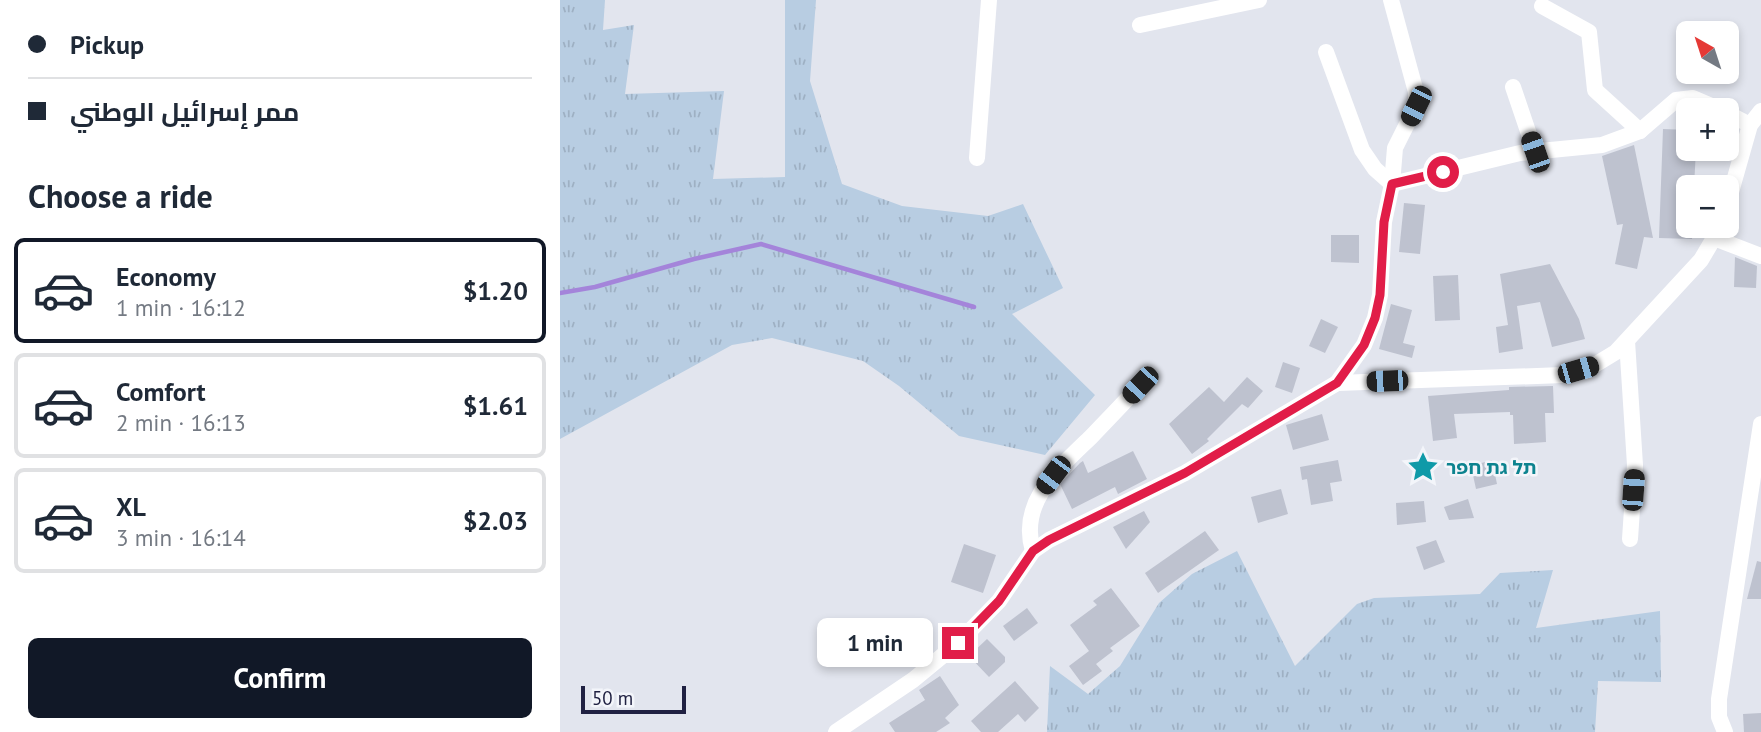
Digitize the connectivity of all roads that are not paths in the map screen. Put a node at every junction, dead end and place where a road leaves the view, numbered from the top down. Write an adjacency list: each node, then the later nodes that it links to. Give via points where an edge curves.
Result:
1 (989, 0): 14 (street)
2 (1259, 0): 5 (street)
3 (1391, 0): 16 (street, via 1416,92 1416,106 1395,148)
4 (1542, 6): 12 (street, via 1588,33 1595,90)
5 (1140, 25)
6 (1326, 52): 16 (street, via 1362,150 1374,169)
7 (1514, 87): 13 (street)
8 (1676, 100): 12 (street)
9 (1761, 111): 11 (street)
10 (1739, 119): 11 (street)
11 (1750, 125): 15 (street)
12 (1640, 131): 13 (street, via 1602,145)
13 (1535, 152): 16 (street)
14 (977, 158)
15 (1736, 175)
16 (1392, 184): 21 (street, via 1375,318 1364,345)
17 (1714, 238): 20 (street, via 1701,260)
18 (1729, 238): 19 (street)
19 (1761, 256)
20 (1627, 341): 21 (street, via 1593,366 1563,375); 24 (street, via 1635,465)
21 (1337, 383): 25 (street, via 1185,473)
22 (1140, 385): 25 (street, via 1039,493 1028,532)
23 (1761, 424): 27 (street, via 1719,699)
24 (1630, 539)
25 (1033, 551): 26 (street, via 999,601 958,643)
26 (836, 732)
27 (1725, 732)

